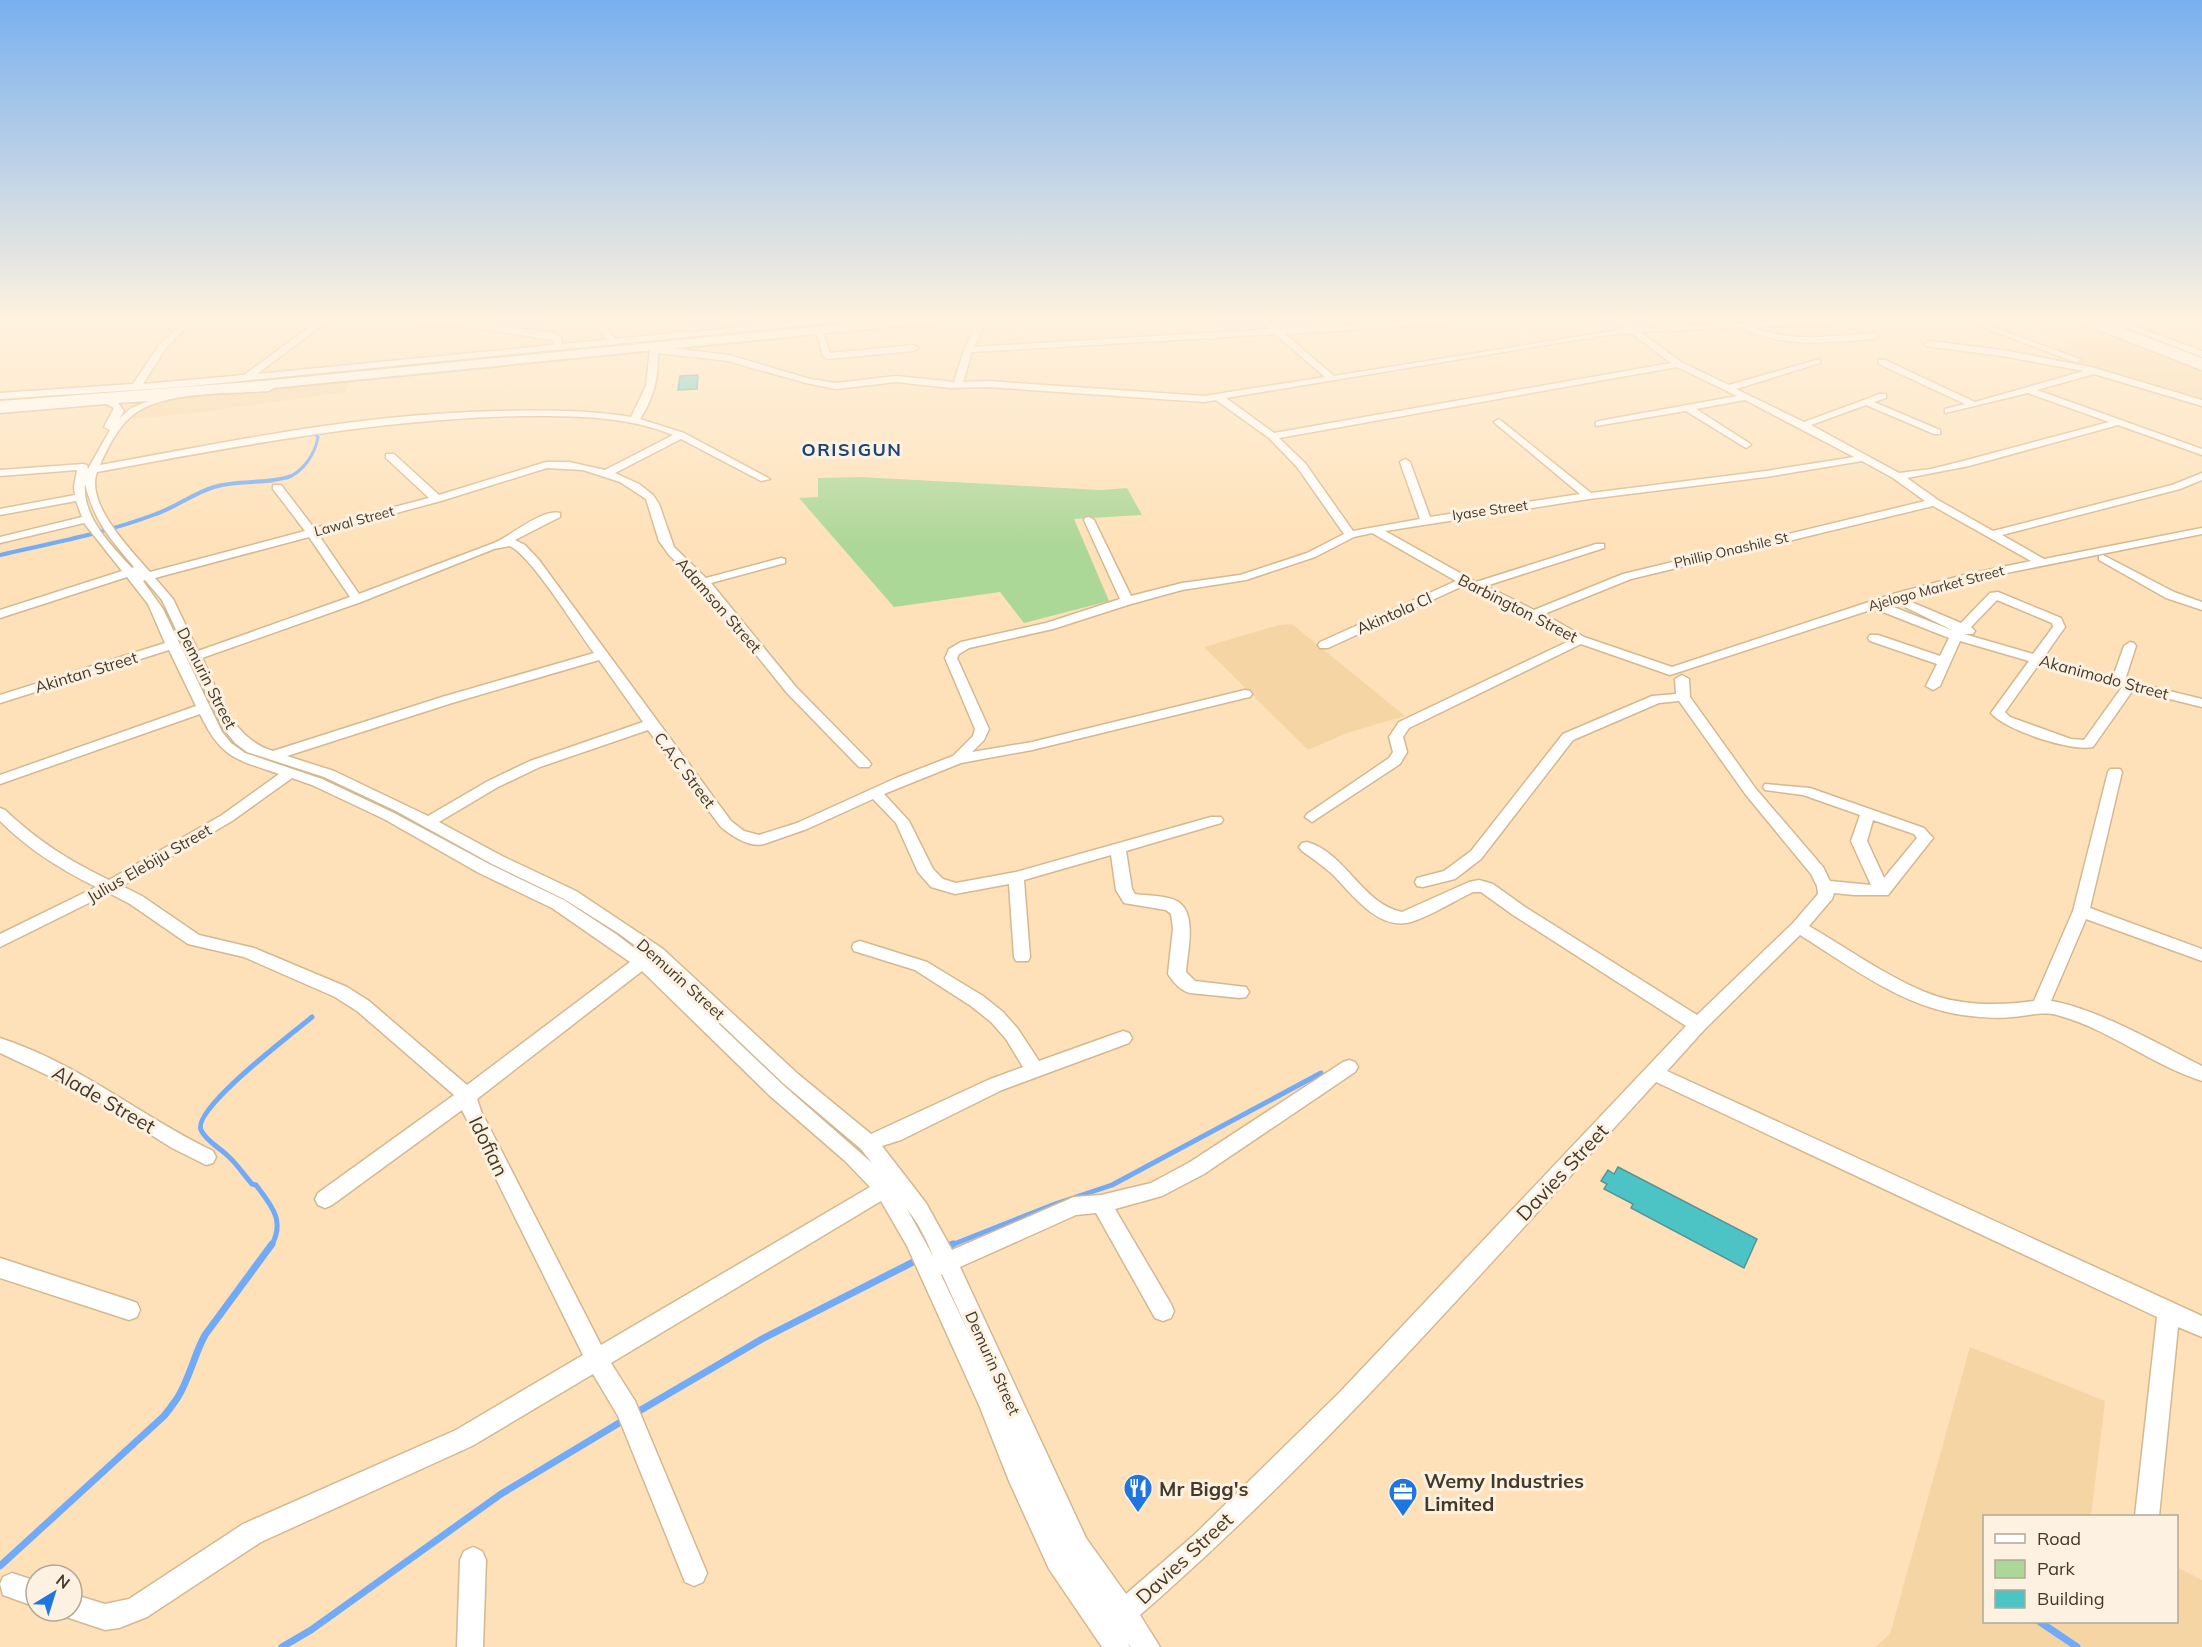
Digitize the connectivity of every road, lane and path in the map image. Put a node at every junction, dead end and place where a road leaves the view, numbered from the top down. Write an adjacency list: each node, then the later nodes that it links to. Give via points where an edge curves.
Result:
1 (17, 397): 14 (highway)
2 (141, 397): 16 (highway)
3 (174, 397): 17 (street); 39 (street, Demurin Street, via 132,411)
4 (646, 397): 25 (street)
5 (1162, 397): 15 (street)
6 (1225, 397): 15 (street)
7 (1493, 397): 32 (street)
8 (1745, 397): 22 (street); 29 (street)
9 (1881, 397): 18 (street)
10 (1957, 397): 21 (street)
11 (2003, 397): 21 (street)
12 (2048, 397): 27 (street)
13 (2181, 397): 19 (street)
14 (0, 398)
15 (1219, 398): 32 (street)
16 (109, 400): 17 (highway); 20 (highway); 23 (street); 39 (street, Demurin Street, via 119,411)
17 (128, 401)
18 (1866, 402): 29 (street); 30 (street)
19 (2202, 403)
20 (0, 405)
21 (1974, 405): 24 (street)
22 (1688, 408): 28 (street); 33 (street)
23 (0, 410)
24 (1948, 411)
25 (634, 420): 31 (street); 39 (street, via 525,413 389,418)
26 (1499, 422): 46 (street)
27 (2119, 422): 34 (street); 42 (street, via 1965,464)
28 (1599, 424)
29 (1803, 426): 36 (street)
30 (1937, 432)
31 (681, 435): 41 (street); 44 (street)
32 (1272, 436): 60 (street, via 1301,465)
33 (1746, 445)
34 (2202, 452)
35 (390, 456): 48 (street)
36 (1863, 458): 42 (street); 46 (street, Iyase Street)
37 (1405, 462): 54 (street)
38 (573, 465): 41 (street, Adamson Street); 48 (street, Lawal Street, via 546,465)
39 (87, 468): 40 (street); 47 (street, Demurin Street, via 79,482); 57 (street, Demurin Street)
40 (0, 473)
41 (606, 473): 69 (street, Adamson Street, via 643,490 651,498 663,539)
42 (1897, 476): 49 (street)
43 (2202, 476): 59 (street, via 2176,487)
44 (765, 479)
45 (277, 487): 58 (street)
46 (1589, 496): 54 (street, Iyase Street)
47 (80, 497): 50 (street); 52 (street, Demurin Street)
48 (437, 499): 58 (street, Lawal Street)
49 (1934, 502): 59 (street); 77 (street, Phillip Onashile St, via 1627,576)
50 (0, 512)
51 (556, 515): 63 (street)
52 (88, 519): 57 (street, Demurin Street); 62 (street)
53 (1089, 520): 72 (street)
54 (1426, 520): 55 (street, Iyase Street)
55 (1374, 529): 60 (street, Iyase Street); 70 (street, Barbington Street)
56 (2202, 531): 67 (street, Ajelogo Market Street)
57 (103, 533): 68 (street, Demurin Street)
58 (312, 533): 68 (street, Lawal Street); 71 (street)
59 (1994, 534): 67 (street)
60 (1350, 535): 72 (street, Iyase Street, via 1311,555 1242,578)
61 (2202, 539): 65 (street, Ajelogo Market Street)
62 (0, 540)
63 (502, 542): 71 (street); 84 (street, C.A.C Street, via 516,543 529,554)
64 (1600, 546): 70 (street, Akintola Cl)
65 (2103, 558): 73 (street, Ajelogo Market Street, via 2017,572); 74 (street, via 2170,595)
66 (782, 561): 69 (street)
67 (2041, 562): 88 (street, Ajelogo Market Street, via 1897,597)
68 (138, 574): 76 (street, Lawal Street); 81 (street, Demurin Street); 85 (street, Demurin Street, via 167,599)
69 (704, 582): 99 (street, Adamson Street, via 784,681)
70 (1470, 584): 77 (street, Barbington Street); 82 (street, Akintola Cl)
71 (357, 599): 85 (street)
72 (1127, 601): 98 (street, C.A.C Street, via 1059,624 965,645 953,652 951,658 982,729)
73 (1905, 604): 75 (street, Ajelogo Market Street); 78 (street, Akanimodo Street)
74 (2202, 606)
75 (1887, 609): 78 (street, Akanimodo Street); 88 (street, Ajelogo Market Street)
76 (0, 614)
77 (1534, 614): 80 (street, Barbington Street)
78 (1960, 632): 86 (street, Akanimodo Street); 86 (street, via 1994,596 2003,597 2059,624); 87 (street)
79 (1874, 638): 87 (street)
80 (1580, 640): 88 (street, Barbington Street); 107 (street, via 1404,725 1396,737 1400,752 1395,761)
81 (172, 645): 93 (street, Akintan Street); 95 (street, Demurin Street)
82 (1324, 645)
83 (2130, 646): 89 (street)
84 (602, 655): 96 (street, C.A.C Street); 97 (street)
85 (195, 656): 97 (street, Demurin Street, via 230,728 252,749)
86 (2035, 659): 89 (street, Akanimodo Street); 89 (street, via 1998,712 2005,720 2069,743 2088,744)
87 (1945, 662): 90 (street)
88 (1679, 673): 92 (street)
89 (2124, 684): 94 (street, Akanimodo Street)
90 (1933, 686)
91 (1245, 694): 98 (street, via 1032,746)
92 (1683, 697): 113 (street, via 1657,699 1568,737 1476,855 1449,875); 114 (street)
93 (0, 699)
94 (2202, 703)
95 (204, 708): 101 (street, Demurin Street, via 226,746 240,756); 102 (street)
96 (651, 724): 104 (street, C.A.C Street, via 726,824 749,838 770,838); 109 (street, via 535,764)
97 (272, 756): 109 (street, Demurin Street, via 329,774)
98 (958, 759): 104 (street, C.A.C Street)
99 (864, 764)
100 (2115, 772): 117 (street)
101 (290, 773): 115 (street, Julius Elebiju Street, via 227,818); 123 (street, Demurin Street, via 389,816 558,904)
102 (0, 780)
103 (1770, 787): 105 (street, via 1805,791)
104 (875, 793): 112 (street, via 902,821 926,872 937,884 955,889)
105 (1868, 812): 116 (street, via 1859,841); 116 (street, via 1919,831 1925,838)
106 (0, 813): 115 (street, Idofian, via 27,839 63,864)
107 (1312, 817)
108 (1216, 820): 111 (street)
109 (429, 822): 134 (street, Demurin Street, via 570,895 624,929 668,963 791,1079)
110 (1307, 847): 126 (street, via 1393,917 1404,918 1469,887 1487,888)
111 (1118, 849): 112 (street); 124 (street, via 1124,890 1130,898 1171,906 1179,912 1177,974 1184,984)
112 (1016, 877): 122 (street)
113 (1423, 882)
114 (1825, 886): 116 (street); 118 (street, Davies Street, via 1826,895)
115 (109, 887): 119 (street, Julius Elebiju Street); 133 (street, Idofian, via 136,900 194,940 248,952 341,992 363,1006)
116 (1882, 891)
117 (2081, 911): 121 (street); 125 (street)
118 (1800, 927): 125 (street, via 1923,999 1962,1008 2011,1011); 126 (street, Davies Street)
119 (0, 941)
120 (860, 947): 130 (street, via 921,966 977,1001 1012,1034)
121 (2202, 955)
122 (1022, 957)
123 (642, 962): 133 (street); 136 (street, Demurin Street)
124 (1240, 992)
125 (2040, 1006): 132 (street, via 2060,1009 2110,1029)
126 (1698, 1025): 131 (street, Davies Street)
127 (1123, 1038): 130 (street)
128 (0, 1046): 135 (street, Alade Street, via 83,1083)
129 (1349, 1067): 138 (street, via 1197,1168 1155,1190)
130 (1035, 1070): 134 (street)
131 (1654, 1073): 142 (street); 152 (street, Davies Street, via 1347,1401 1202,1545)
132 (2202, 1074)
133 (467, 1096): 137 (street); 145 (street, Idofian)
134 (868, 1143): 139 (street, Demurin Street, via 919,1209)
135 (206, 1157)
136 (884, 1189): 139 (street, Demurin Street); 145 (street)
137 (325, 1198)
138 (1101, 1204): 139 (street, via 1074,1206 1014,1231); 143 (street)
139 (931, 1254): 152 (street, Demurin Street, via 1008,1393 1077,1547); 153 (street, Demurin Street, via 1017,1473 1058,1560)
140 (0, 1268): 141 (street)
141 (129, 1310)
142 (2169, 1310): 144 (street); 146 (street)
143 (1163, 1311)
144 (2202, 1327)
145 (597, 1360): 148 (street, Idofian, via 627,1409); 151 (street, via 464,1438 252,1533 138,1608 103,1619)
146 (2147, 1515)
147 (473, 1560): 155 (street)
148 (694, 1573)
149 (12, 1586): 150 (street)
150 (24, 1590)
151 (84, 1612)
152 (1123, 1614): 153 (street, Davies Street); 154 (street, Demurin Street)
153 (1111, 1639)
154 (1143, 1645)
155 (470, 1647)

